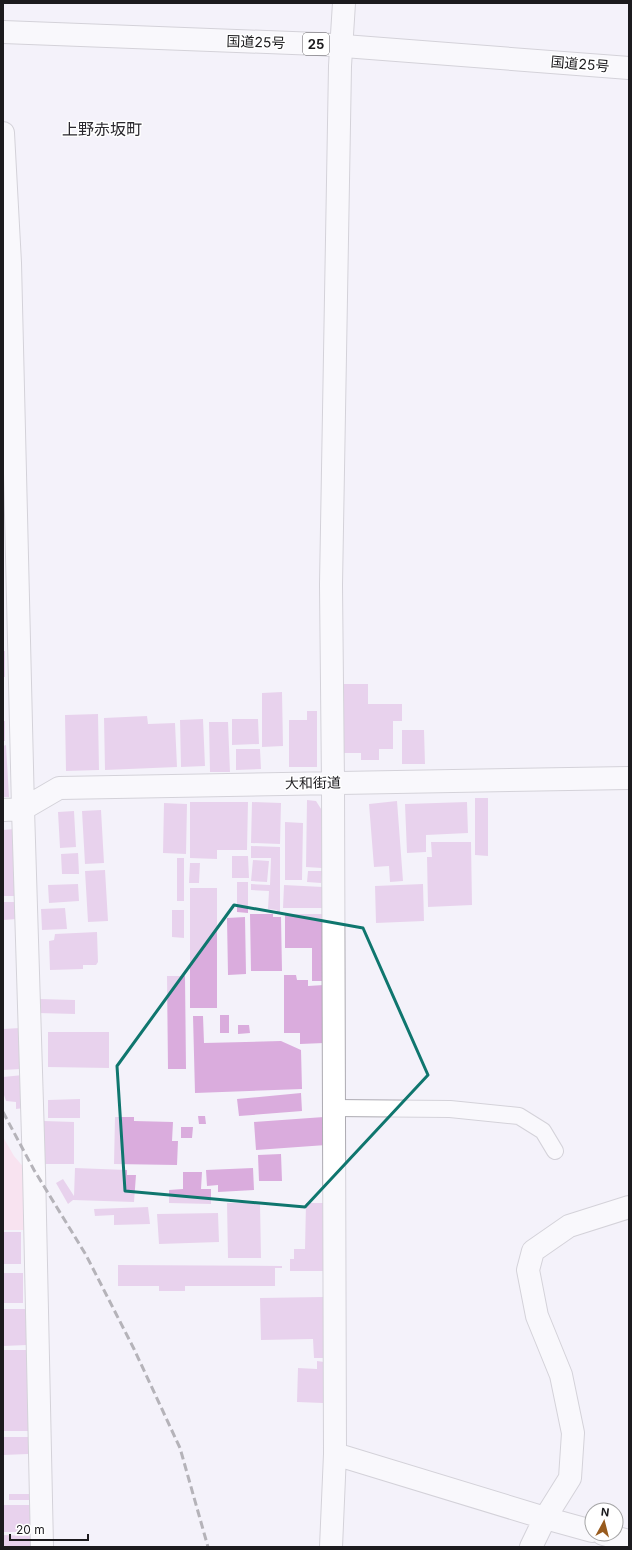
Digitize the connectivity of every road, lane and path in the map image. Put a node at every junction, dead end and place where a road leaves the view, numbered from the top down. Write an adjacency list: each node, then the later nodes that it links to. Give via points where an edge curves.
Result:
1 (344, 3): 3 (main road)
2 (3, 32): 3 (main road, 国道25号 / 25)
3 (341, 45): 4 (main road, 国道25号 / 25); 7 (main road, via 331,585)
4 (629, 68)
5 (3, 133): 8 (main road, via 10,263)
6 (629, 778): 7 (main road, 大和街道)
7 (333, 783): 8 (main road, 大和街道, via 59,788); 9 (main road)
8 (13, 809): 15 (main road, via 34,1170)
9 (334, 1108): 10 (lane, via 450,1109 519,1116 543,1131); 12 (main road)
10 (555, 1151)
11 (629, 1207): 13 (main road, via 569,1226 533,1251 528,1270 537,1316 561,1375 572,1433 570,1478)
12 (334, 1454): 13 (main road); 16 (main road)
13 (545, 1518): 14 (main road); 17 (main road)
14 (584, 1529)
15 (42, 1547)
16 (331, 1547)
17 (531, 1547)

